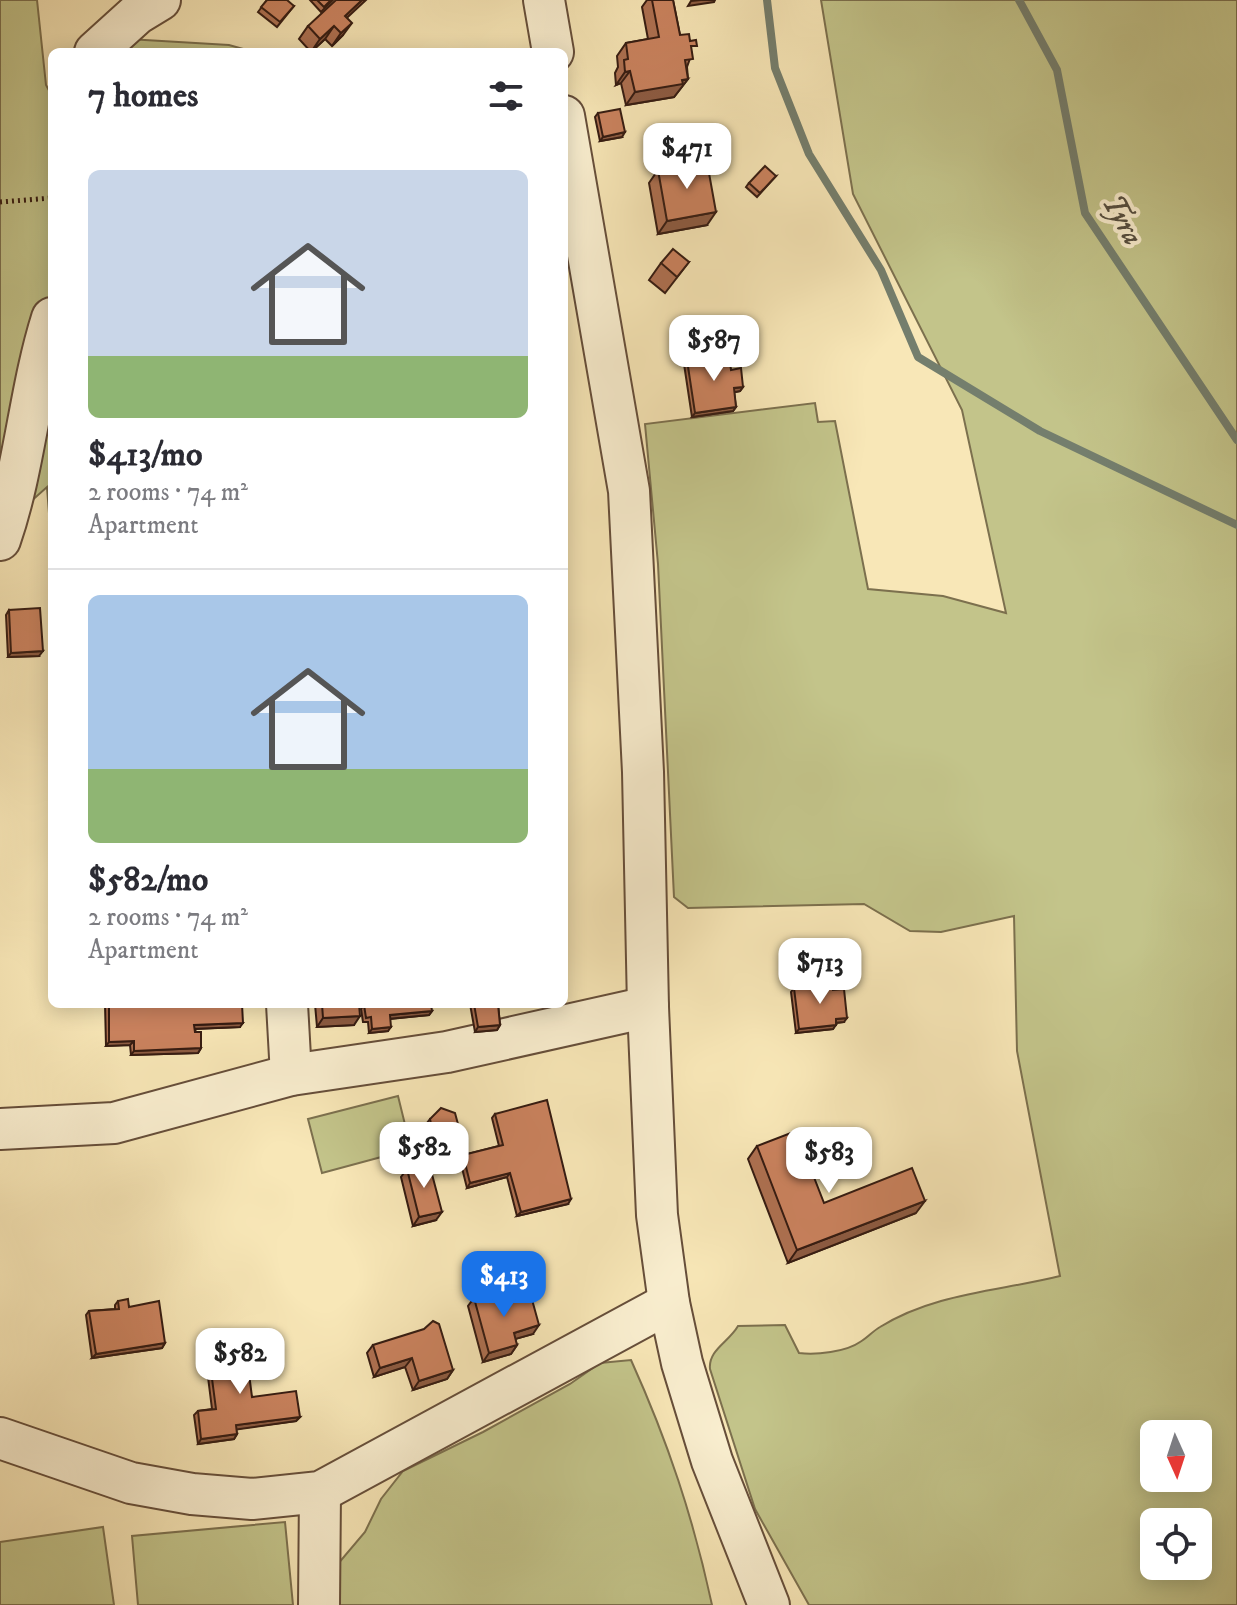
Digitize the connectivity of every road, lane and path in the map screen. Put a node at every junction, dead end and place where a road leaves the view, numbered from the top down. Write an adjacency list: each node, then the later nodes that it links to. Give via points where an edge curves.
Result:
1 (160, 0): 3 (street)
2 (544, 0): 4 (street)
3 (99, 48)
4 (552, 48)
5 (568, 139): 10 (street, via 629,491)
6 (48, 198): 7 (path)
7 (0, 202)
8 (48, 333): 9 (street, via 29,404 15,495)
9 (0, 540)
10 (648, 1007): 12 (street, via 447,1052); 14 (street, via 657,1215)
11 (287, 1008): 12 (street)
12 (291, 1075): 13 (street, via 114,1123)
13 (0, 1129)
14 (669, 1303): 16 (street); 18 (street, via 712,1461)
15 (0, 1438): 16 (street, via 131,1483 192,1494 252,1499)
16 (320, 1492): 17 (street)
17 (319, 1605)
18 (769, 1605)

